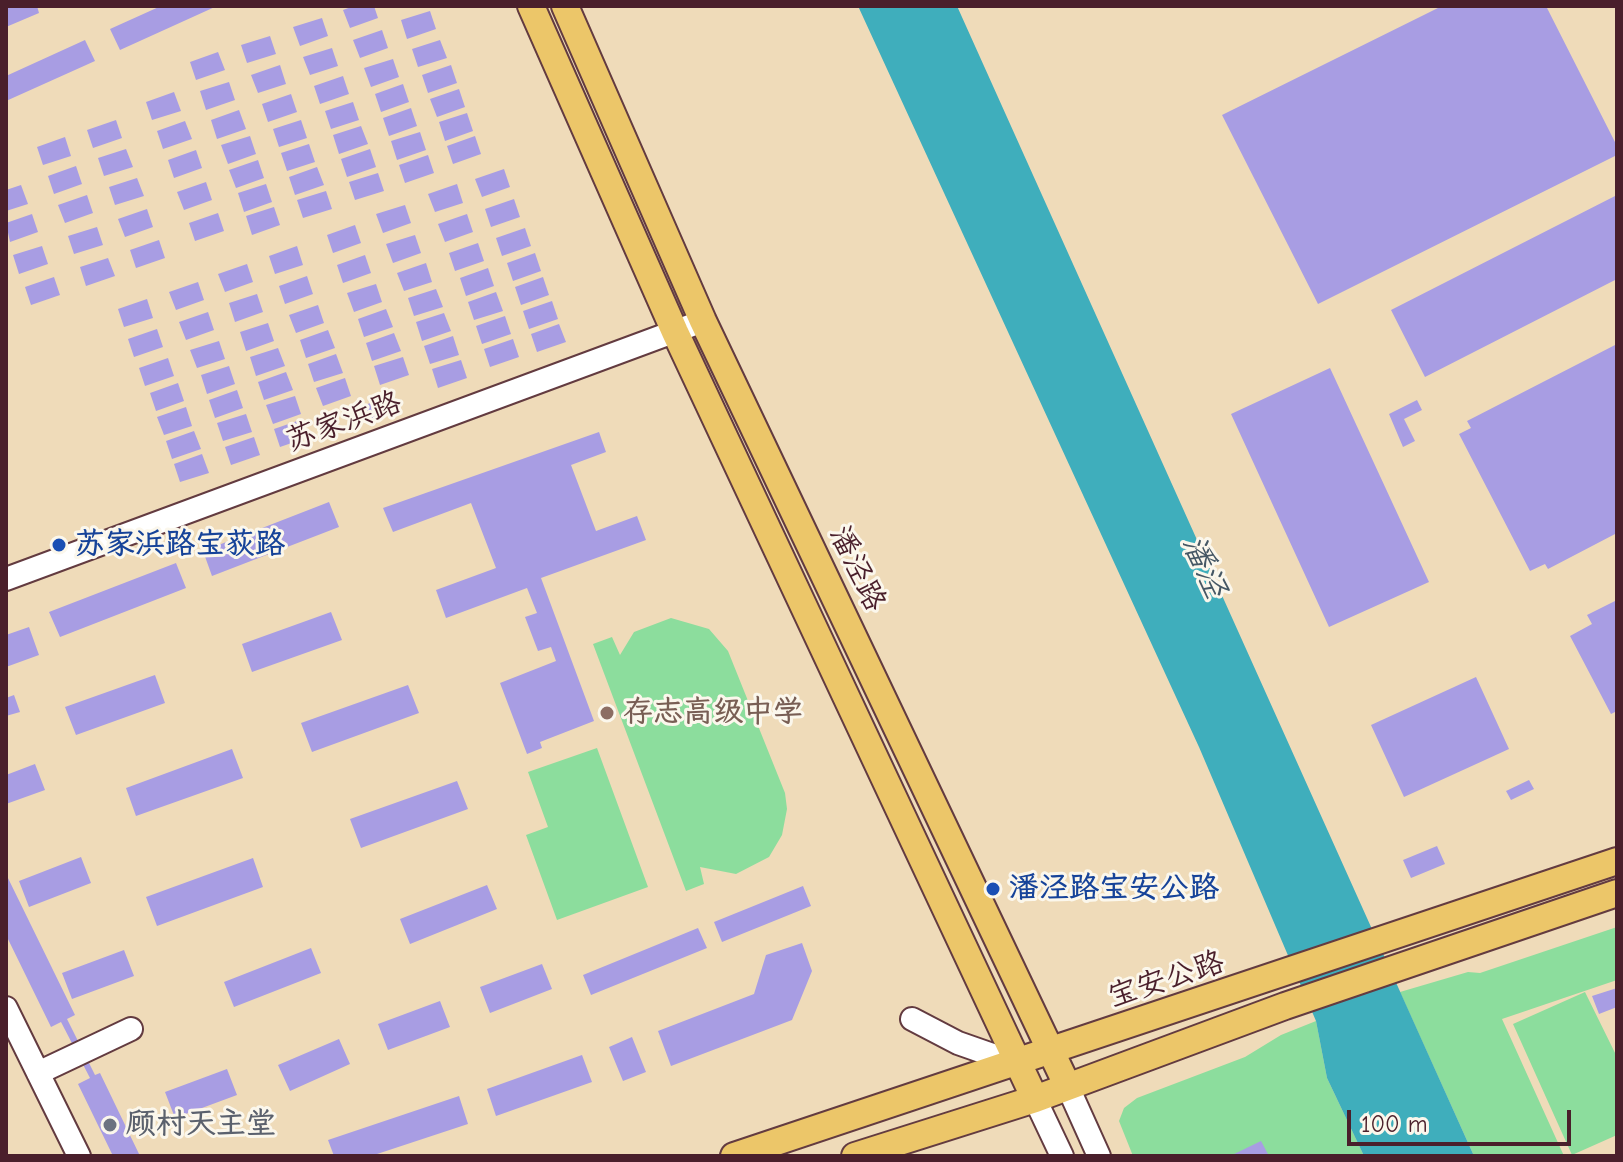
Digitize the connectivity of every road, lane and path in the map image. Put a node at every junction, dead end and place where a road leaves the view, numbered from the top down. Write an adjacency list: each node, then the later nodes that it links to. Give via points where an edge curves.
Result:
1 (531, 6): 4 (main road)
2 (565, 6): 3 (main road, 潘泾路)
3 (703, 321): 4 (street, 苏家浜路); 11 (main road, 潘泾路)
4 (675, 332): 5 (street, 苏家浜路); 12 (main road)
5 (6, 579)
6 (1617, 861): 11 (main road, 宝安公路)
7 (1617, 893): 14 (main road)
8 (6, 1008): 13 (street)
9 (912, 1019): 12 (street, via 958,1043)
10 (131, 1029): 13 (street)
11 (1050, 1053): 12 (main road, 宝安公路); 14 (main road, 潘泾路)
12 (1018, 1064): 15 (main road); 17 (main road, 宝安公路)
13 (38, 1073): 16 (street)
14 (1067, 1085): 15 (main road); 20 (street, 潘泾路)
15 (1035, 1099): 18 (main road); 19 (street)
16 (79, 1156)
17 (734, 1156)
18 (855, 1156)
19 (1062, 1156)
20 (1099, 1156)

